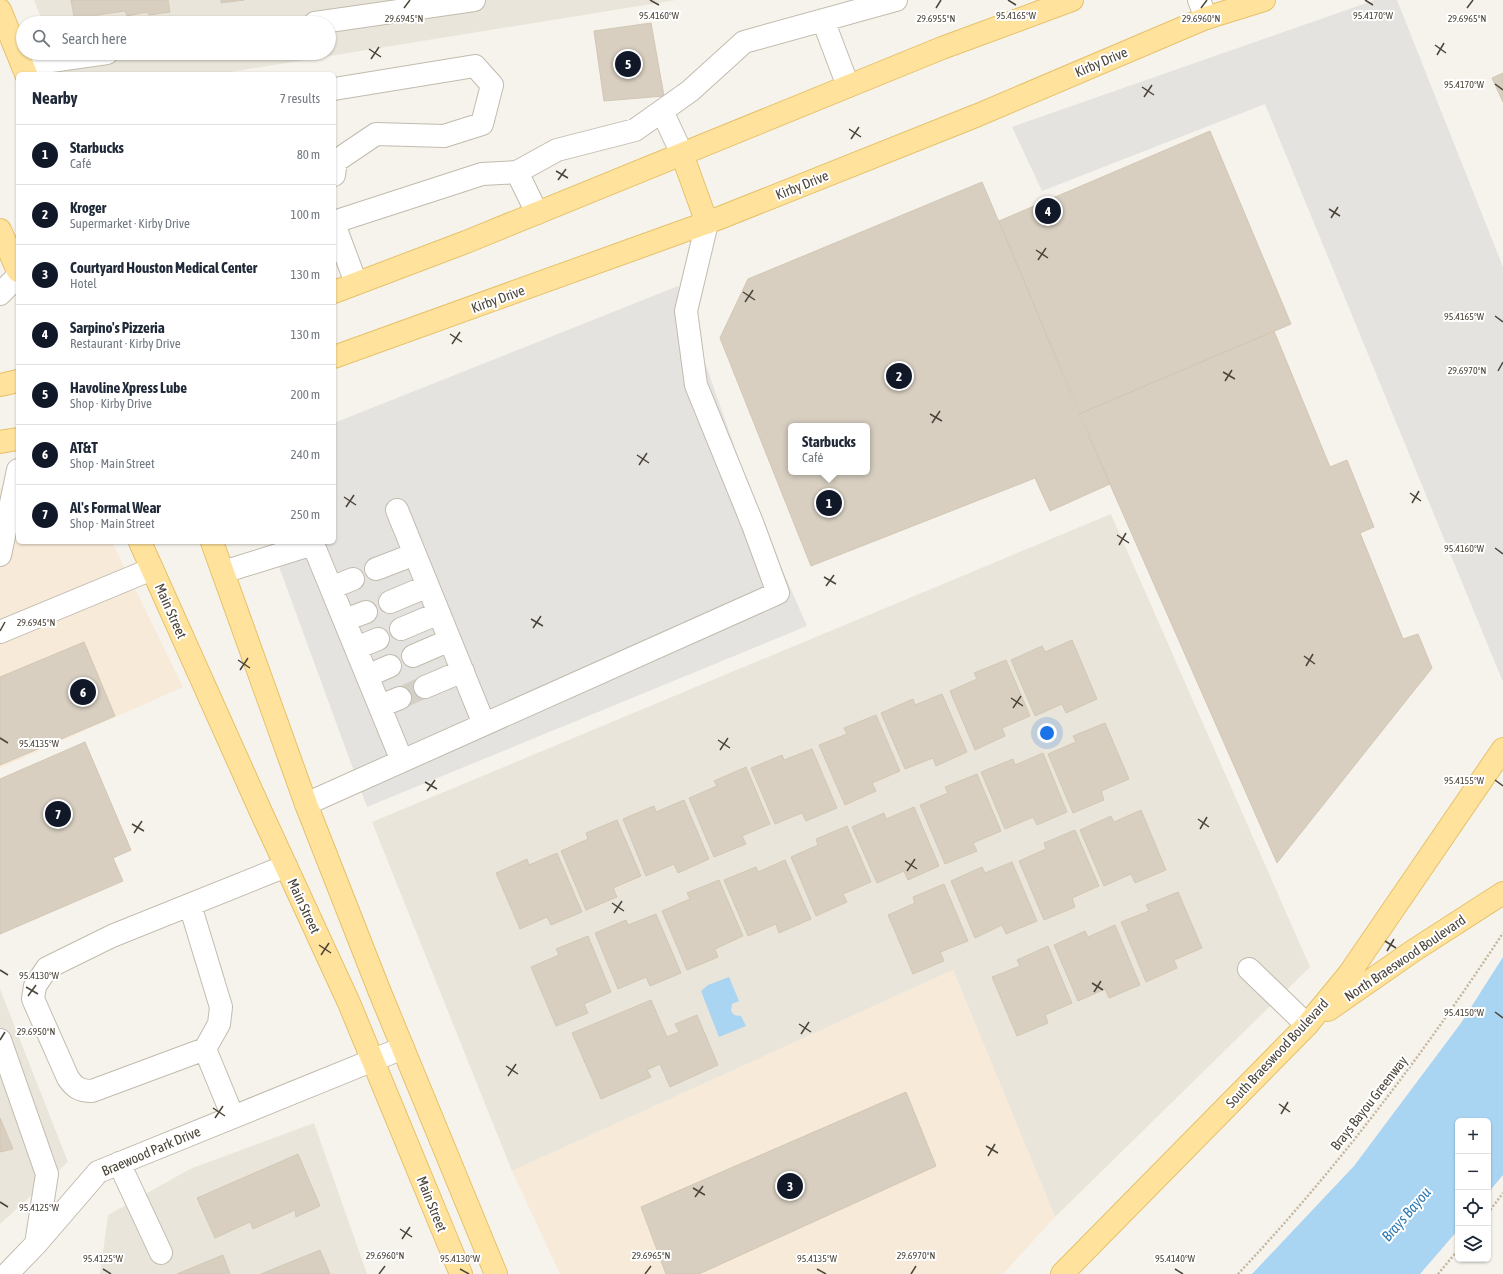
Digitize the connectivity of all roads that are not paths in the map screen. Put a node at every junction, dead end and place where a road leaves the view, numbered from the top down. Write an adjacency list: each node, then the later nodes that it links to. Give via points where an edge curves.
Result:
1 (474, 0): 7 (street)
2 (896, 0): 8 (street)
3 (1072, 0): 13 (main road)
4 (1264, 0): 5 (main road, Kirby Drive)
5 (1202, 9): 21 (main road, Kirby Drive, via 978,115)
6 (0, 10): 9 (main road)
7 (336, 20)
8 (823, 20): 13 (street); 15 (street, via 744,42 690,91)
9 (16, 50)
10 (20, 60): 12 (main road)
11 (73, 60): 12 (street)
12 (24, 70)
13 (848, 86): 16 (main road)
14 (336, 89): 17 (street, via 475,66 492,85 482,124 444,136 376,134)
15 (662, 112): 16 (street); 18 (street, via 635,130 556,150)
16 (682, 154): 19 (main road); 21 (main road)
17 (336, 161)
18 (517, 172): 19 (street); 20 (street, via 482,174)
19 (537, 213): 26 (main road)
20 (336, 222)
21 (707, 223): 29 (main road, Kirby Drive); 62 (street, via 686,311 696,385 778,593)
22 (336, 228): 26 (street)
23 (0, 230): 24 (main road)
24 (16, 266)
25 (16, 278): 28 (street)
26 (356, 283): 27 (main road)
27 (336, 291)
28 (0, 294)
29 (336, 356)
30 (16, 381): 31 (main road)
31 (0, 385)
32 (16, 439): 33 (main road)
33 (0, 442)
34 (16, 479): 39 (street)
35 (397, 510): 38 (street)
36 (141, 544): 40 (main road, Main Street)
37 (213, 544): 42 (main road)
38 (415, 554): 41 (street); 44 (street)
39 (0, 555)
40 (152, 569): 51 (street); 66 (main road, Main Street)
41 (376, 570)
42 (223, 572): 45 (street, via 313,544); 65 (main road)
43 (353, 579): 45 (street)
44 (428, 586): 46 (street); 48 (street)
45 (331, 588): 49 (street)
46 (390, 602)
47 (366, 612): 49 (street)
48 (439, 613): 50 (street); 53 (street)
49 (345, 620): 54 (street)
50 (401, 629)
51 (0, 632)
52 (378, 639): 54 (street)
53 (450, 640): 55 (street); 57 (street)
54 (356, 648): 58 (street)
55 (413, 656)
56 (390, 666): 58 (street)
57 (463, 671): 59 (street); 62 (street)
58 (367, 676): 61 (street)
59 (425, 687)
60 (400, 698): 61 (street)
61 (380, 706): 64 (street)
62 (484, 724): 64 (street)
63 (1503, 749): 70 (main road, South Braeswood Boulevard, via 1349,974)
64 (402, 761): 65 (street)
65 (306, 804): 72 (main road)
66 (286, 866): 68 (street); 74 (main road, Main Street)
67 (1503, 892): 70 (main road, North Braeswood Boulevard)
68 (190, 905): 73 (street, via 221,1007 219,1024); 73 (street, via 112,936 48,968 35,986 33,999 68,1078 74,1087 84,1091 92,1092)
69 (1249, 969): 70 (street)
70 (1307, 1025): 83 (main road, South Braeswood Boulevard)
71 (0, 1040): 77 (street, via 47,1174)
72 (403, 1048): 74 (street, Braewood Park Drive); 82 (main road)
73 (205, 1049): 75 (street)
74 (373, 1060): 75 (street, Braewood Park Drive); 81 (main road, Main Street)
75 (233, 1117): 76 (street, Braewood Park Drive)
76 (120, 1163): 77 (street, Braewood Park Drive, via 98,1172); 78 (street)
77 (36, 1244): 79 (street, Braewood Park Drive); 80 (street)
78 (161, 1252)
79 (7, 1274)
80 (26, 1274)
81 (461, 1274)
82 (496, 1274)
83 (1062, 1274)

